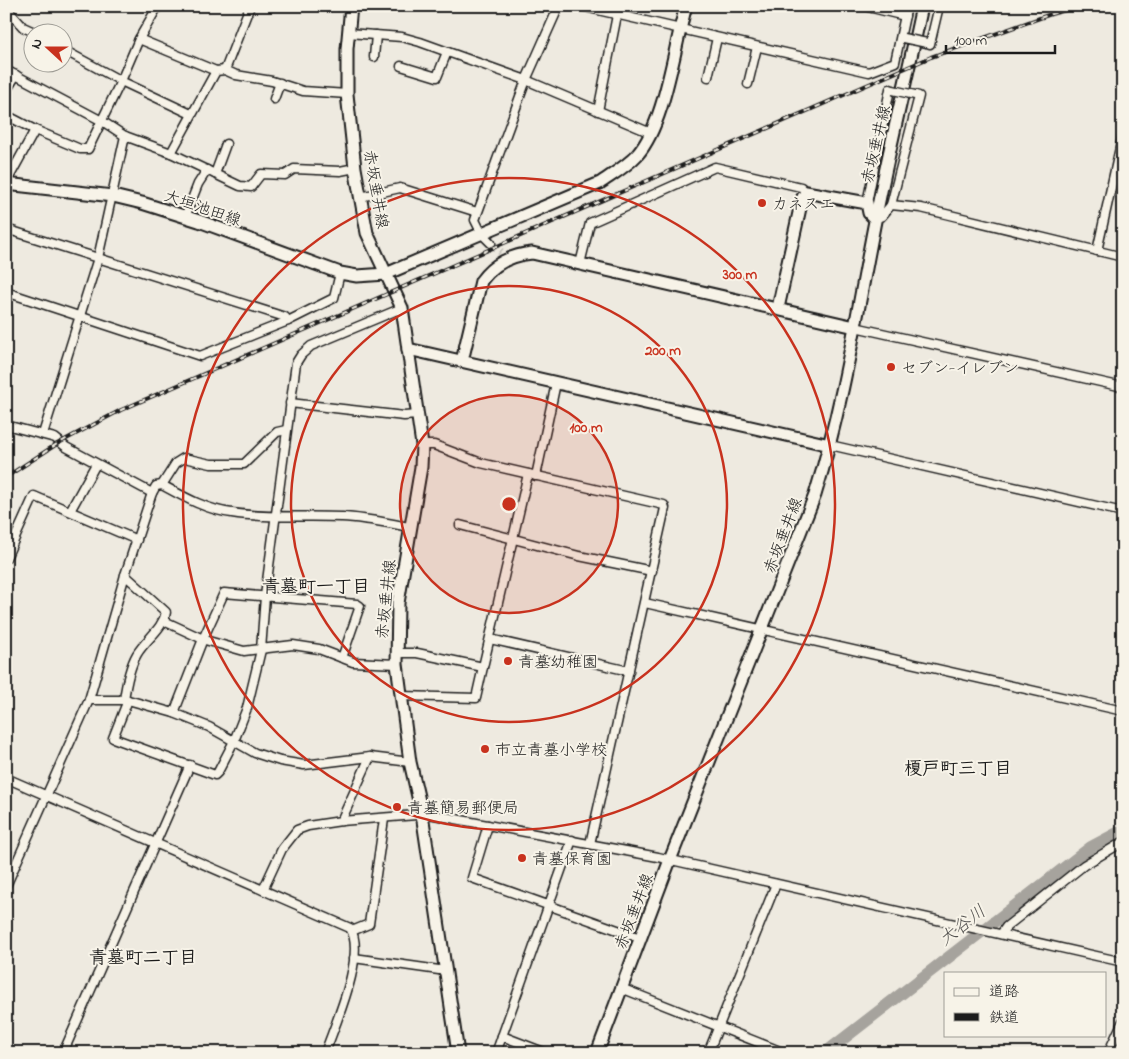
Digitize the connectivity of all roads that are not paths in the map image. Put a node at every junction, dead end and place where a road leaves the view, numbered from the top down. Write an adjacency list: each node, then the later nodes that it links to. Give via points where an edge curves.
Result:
1 (158, 6): 20 (street)
2 (250, 6): 27 (street)
3 (351, 6): 16 (main road, 赤坂垂井線)
4 (559, 6): 30 (street)
5 (580, 6): 12 (street)
6 (686, 6): 15 (main road, 大垣池田線)
7 (864, 6): 13 (street)
8 (907, 6): 13 (street)
9 (922, 6): 58 (main road, 赤坂垂井線)
10 (939, 6): 19 (street, bridge, via 930,44)
11 (6, 8): 14 (street)
12 (617, 15): 15 (street); 37 (street)
13 (905, 16): 19 (street)
14 (22, 26)
15 (679, 29): 18 (street); 42 (main road, 大垣池田線)
16 (348, 33): 17 (street); 35 (main road, 赤坂垂井線)
17 (376, 35): 22 (street, via 402,37); 24 (street)
18 (717, 38): 21 (street); 29 (street)
19 (901, 38): 21 (street, via 895,62 869,72)
20 (139, 39): 27 (street); 31 (street)
21 (757, 47): 33 (street)
22 (447, 52): 25 (street, via 436,77); 30 (street)
23 (72, 54): 31 (street)
24 (374, 56)
25 (401, 66)
26 (6, 70): 28 (street)
27 (221, 70): 32 (street); 38 (street)
28 (16, 75): 34 (street); 40 (street)
29 (708, 77)
30 (526, 80): 37 (street); 56 (street)
31 (121, 81): 38 (street); 40 (street)
32 (280, 84): 35 (street, via 303,92); 36 (street)
33 (748, 84)
34 (6, 92)
35 (347, 94): 47 (main road, 赤坂垂井線)
36 (274, 99)
37 (598, 111): 42 (street)
38 (192, 114): 46 (street)
39 (6, 115): 41 (street)
40 (102, 121): 41 (street, via 88,149 80,149); 44 (street)
41 (35, 130): 50 (street)
42 (651, 133): 60 (main road, 大垣池田線, via 638,155 600,182)
43 (1123, 134): 62 (street)
44 (125, 136): 46 (street); 52 (street)
45 (226, 144): 49 (street)
46 (171, 153): 48 (street)
47 (355, 168): 49 (street, via 340,171 294,169 285,175 261,174 252,187 240,186); 53 (main road, 赤坂垂井線)
48 (207, 170): 49 (street); 57 (street)
49 (215, 174)
50 (6, 184): 52 (main road, 大垣池田線)
51 (806, 192): 54 (main road); 65 (street, via 801,187 715,167 590,223); 70 (main road)
52 (113, 196): 57 (main road, 大垣池田線); 64 (street)
53 (360, 197): 56 (street, via 400,188); 67 (main road, 赤坂垂井線, via 367,233)
54 (867, 203): 55 (street, bridge, via 890,89 918,96); 58 (main road, via 869,213)
55 (891, 205): 58 (street); 62 (street, via 921,208)
56 (478, 212): 60 (street, via 475,220)
57 (185, 217): 66 (main road, 大垣池田線)
58 (875, 219): 73 (main road, 赤坂垂井線)
59 (6, 229): 64 (street)
60 (482, 234): 61 (street); 67 (main road, 大垣池田線)
61 (492, 243)
62 (1097, 251): 63 (street)
63 (1123, 257)
64 (98, 258): 71 (street); 72 (street, via 286,317)
65 (580, 264): 70 (main road); 75 (main road, via 532,253 505,256 488,270 481,281)
66 (340, 273): 67 (main road, 大垣池田線, via 357,276); 72 (street, via 334,298)
67 (386, 274): 69 (main road, 赤坂垂井線)
68 (6, 292): 71 (street)
69 (402, 308): 74 (main road, 赤坂垂井線); 78 (street, via 311,346 296,363)
70 (778, 308): 73 (main road)
71 (81, 316): 72 (street, via 200,356); 82 (street)
72 (288, 321)
73 (854, 327): 77 (street); 84 (main road, 赤坂垂井線)
74 (408, 349): 75 (main road); 79 (main road, 赤坂垂井線)
75 (462, 361): 76 (main road)
76 (556, 383): 84 (main road); 87 (street)
77 (1123, 387)
78 (290, 403): 79 (street); 81 (street)
79 (418, 415): 83 (main road, 赤坂垂井線)
80 (6, 425): 82 (street)
81 (286, 430): 88 (street, via 277,432 244,464 211,464 184,458 176,463); 92 (street)
82 (43, 434): 85 (street)
83 (422, 445): 86 (street, via 434,445 481,463); 94 (main road, 赤坂垂井線)
84 (830, 445): 91 (street); 103 (main road, 赤坂垂井線, via 815,494)
85 (96, 464): 89 (street); 90 (street)
86 (528, 474): 87 (street); 96 (street)
87 (536, 476): 98 (street, via 664,505)
88 (162, 485): 89 (street, via 156,486); 92 (street, via 191,501 230,513)
89 (152, 493): 95 (street)
90 (70, 511): 95 (street); 97 (street, via 34,496)
91 (1123, 512)
92 (275, 516): 94 (street, via 360,518); 100 (street)
93 (460, 524): 96 (street)
94 (410, 527): 108 (main road, 赤坂垂井線, via 398,603)
95 (137, 540): 99 (street)
96 (513, 540): 98 (street); 105 (street)
97 (6, 558)
98 (652, 571): 101 (street)
99 (125, 575): 102 (street, via 166,612); 112 (street)
100 (265, 596): 104 (street, via 224,592); 106 (street); 107 (street, via 358,604)
101 (645, 603): 103 (street); 110 (street)
102 (164, 621): 104 (street); 113 (street, via 137,654 131,667)
103 (762, 630): 114 (street); 130 (main road, 赤坂垂井線)
104 (203, 639): 106 (street, via 244,651); 115 (street)
105 (490, 639): 109 (street); 110 (street)
106 (260, 650): 107 (street, via 293,645 319,649); 116 (street, via 247,708)
107 (342, 658): 108 (street, via 353,662)
108 (397, 658): 109 (street, via 417,652); 111 (main road, 赤坂垂井線)
109 (483, 667): 111 (street, via 476,698)
110 (629, 671): 129 (street)
111 (401, 696): 118 (main road, 赤坂垂井線)
112 (89, 700): 113 (street); 121 (street)
113 (126, 700): 115 (street); 119 (street, via 113,738)
114 (1123, 711)
115 (174, 713): 116 (street)
116 (234, 741): 117 (street, via 280,762 304,766); 119 (street, via 215,775)
117 (370, 757): 118 (street); 124 (street)
118 (410, 762): 122 (main road, 赤坂垂井線)
119 (190, 765): 127 (street)
120 (6, 778): 121 (street)
121 (46, 794): 127 (street); 132 (street)
122 (422, 814): 123 (street); 125 (street); 140 (main road, 赤坂垂井線)
123 (384, 819): 124 (street); 135 (street, via 369,924)
124 (341, 821): 133 (street, via 296,830 282,849)
125 (488, 825): 126 (street); 134 (street, via 472,878)
126 (572, 840): 129 (street); 134 (street)
127 (156, 842): 133 (street); 145 (street)
128 (1123, 842): 136 (street, via 1084,865)
129 (590, 844): 130 (street)
130 (670, 860): 131 (street); 137 (main road, 赤坂垂井線)
131 (776, 884): 136 (street); 143 (street)
132 (6, 886)
133 (264, 890): 135 (street)
134 (550, 905): 137 (street); 144 (street)
135 (352, 931): 138 (street)
136 (998, 933): 139 (street)
137 (640, 938): 141 (main road, 赤坂垂井線)
138 (354, 958): 140 (street); 146 (street, via 354,967)
139 (1123, 962)
140 (446, 971): 147 (main road, 赤坂垂井線)
141 (621, 988): 143 (street); 150 (main road, 赤坂垂井線)
142 (1123, 1021): 153 (street)
143 (719, 1026): 151 (street); 152 (street)
144 (502, 1036): 148 (street); 149 (street)
145 (63, 1053)
146 (325, 1053)
147 (458, 1053)
148 (496, 1053)
149 (546, 1053)
150 (597, 1053)
151 (708, 1053)
152 (785, 1053)
153 (1108, 1053)

